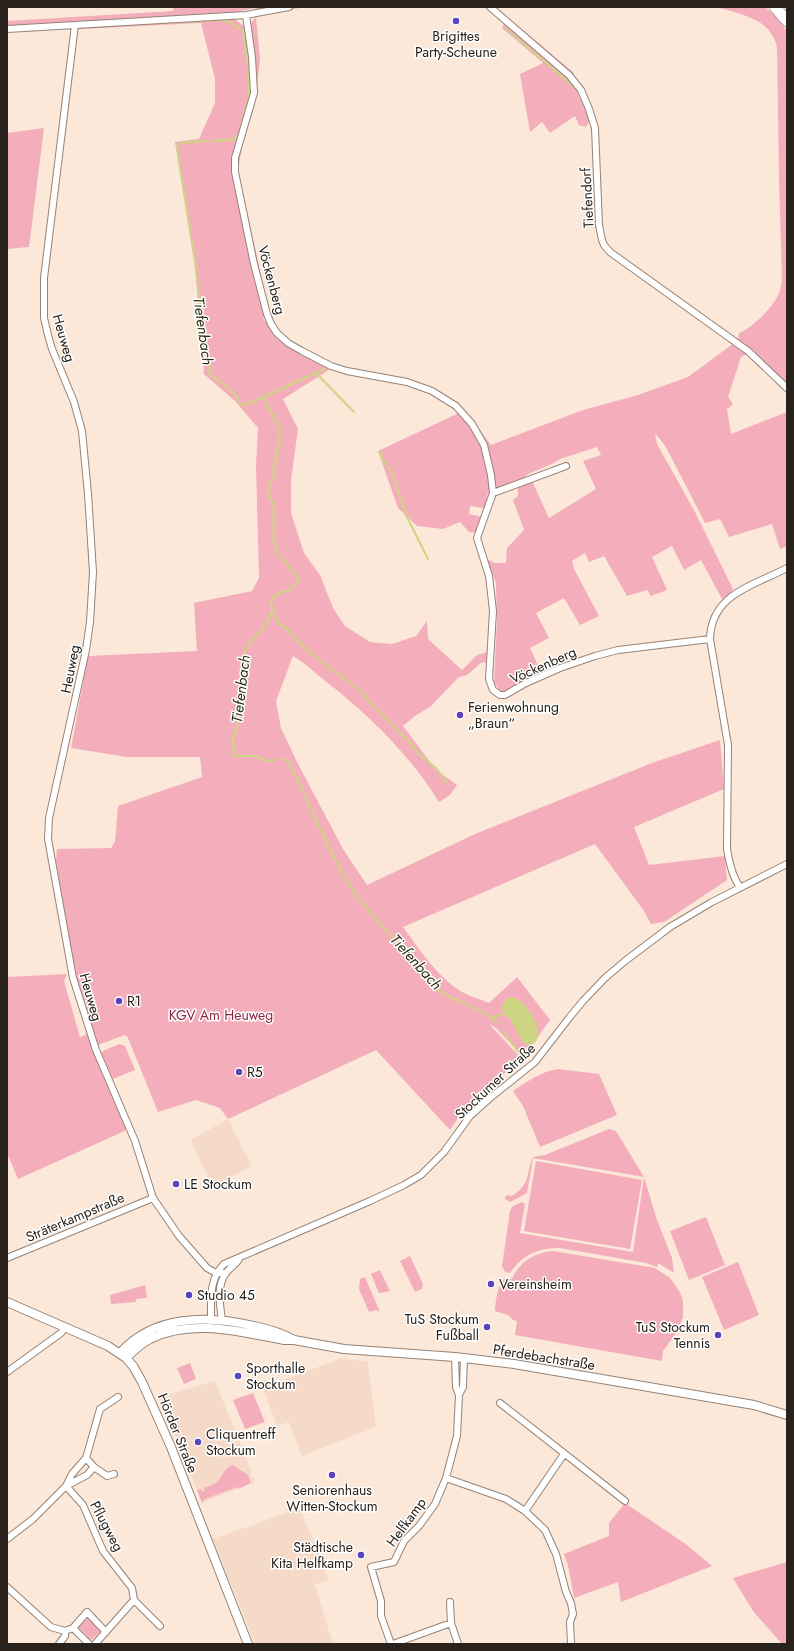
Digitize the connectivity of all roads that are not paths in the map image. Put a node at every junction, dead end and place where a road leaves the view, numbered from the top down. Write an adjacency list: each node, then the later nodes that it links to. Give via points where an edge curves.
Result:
1 (289, 7): 4 (street)
2 (490, 7): 8 (street, Tiefendorf, via 569,75 581,90 595,128 599,225 604,245 610,252 748,351)
3 (775, 7): 5 (highway)
4 (246, 15): 6 (street); 10 (street, Vöckenberg, via 254,93 235,158 235,172 254,264 271,324 288,343 331,366 408,382 432,391 456,406 472,424 484,445)
5 (787, 21)
6 (75, 25): 7 (street); 15 (street, Heuweg, via 44,278 44,318 52,349 74,402 82,431 93,572 86,650 49,818 48,839 66,943 80,1004 96,1050 135,1141)
7 (7, 29)
8 (787, 388)
9 (566, 466): 10 (street)
10 (493, 493): 12 (street, Vöckenberg, via 477,538 489,576 493,611 489,679 493,690 500,695 509,694 526,683 594,656 618,650)
11 (787, 568): 12 (street, via 737,593 724,603 715,613 710,627)
12 (710, 639): 14 (street, via 728,745 727,849)
13 (787, 864): 14 (street, Stockumer Straße)
14 (740, 886): 17 (street, Stockumer Straße, via 670,927 605,978 569,1018 535,1062 470,1116 444,1152 421,1175 370,1201)
15 (153, 1198): 16 (street, Sträterkampstraße); 18 (street, Heuweg, via 179,1236 207,1268)
16 (7, 1258)
17 (239, 1259): 18 (street, Stockumer Straße, via 224,1264); 19 (street, Stockumer Straße)
18 (216, 1273): 19 (street); 21 (street, via 211,1291)
19 (226, 1273): 22 (street, Stockumer Straße, via 220,1289)
20 (7, 1302): 23 (main road, Hörder Straße)
21 (211, 1319): 22 (main road, Pferdebachstraße); 24 (main road); 26 (main road, Pferdebachstraße, via 161,1325 136,1338)
22 (222, 1320): 24 (main road); 25 (main road, Pferdebachstraße, via 270,1330)
23 (65, 1327): 26 (main road, Hörder Straße); 29 (street, via 55,1338)
24 (217, 1329): 25 (main road, Pferdebachstraße); 26 (main road, Pferdebachstraße, via 168,1332)
25 (294, 1340): 27 (main road, Pferdebachstraße, via 344,1350)
26 (123, 1355): 54 (main road, Hörder Straße, via 142,1382 171,1447)
27 (455, 1357): 28 (main road, Pferdebachstraße); 30 (street, Helfkamp, via 456,1387)
28 (464, 1358): 30 (street, Helfkamp, via 463,1387); 33 (main road, Pferdebachstraße, via 514,1364 754,1405)
29 (7, 1372)
30 (459, 1395): 38 (street, Helfkamp, via 457,1436)
31 (118, 1397): 35 (street, via 100,1409)
32 (500, 1403): 34 (street)
33 (787, 1415)
34 (564, 1454): 40 (street); 41 (street)
35 (86, 1458): 36 (street); 39 (street, via 72,1474)
36 (94, 1467): 37 (street, via 107,1476); 39 (street)
37 (114, 1474)
38 (446, 1478): 41 (street, via 500,1496); 55 (street, Helfkamp, via 435,1504 404,1541 394,1562 371,1568 381,1601 381,1616)
39 (66, 1486): 42 (street, via 33,1519); 44 (street, Pflugweg, via 83,1505 103,1551 132,1588)
40 (625, 1501)
41 (525, 1511): 57 (street, via 545,1530 556,1554 573,1614 570,1622)
42 (7, 1539)
43 (7, 1587): 49 (street, via 51,1627)
44 (134, 1600): 47 (street, Pflugweg); 50 (street)
45 (450, 1602): 46 (street)
46 (451, 1623): 55 (street, Helfkamp); 56 (street)
47 (160, 1626)
48 (73, 1628): 49 (street); 50 (street, via 87,1612); 52 (street)
49 (65, 1631): 51 (street, via 65,1636)
50 (106, 1632): 53 (street)
51 (59, 1644)
52 (89, 1644)
53 (94, 1644)
54 (248, 1644)
55 (392, 1644)
56 (458, 1644)
57 (571, 1644)

